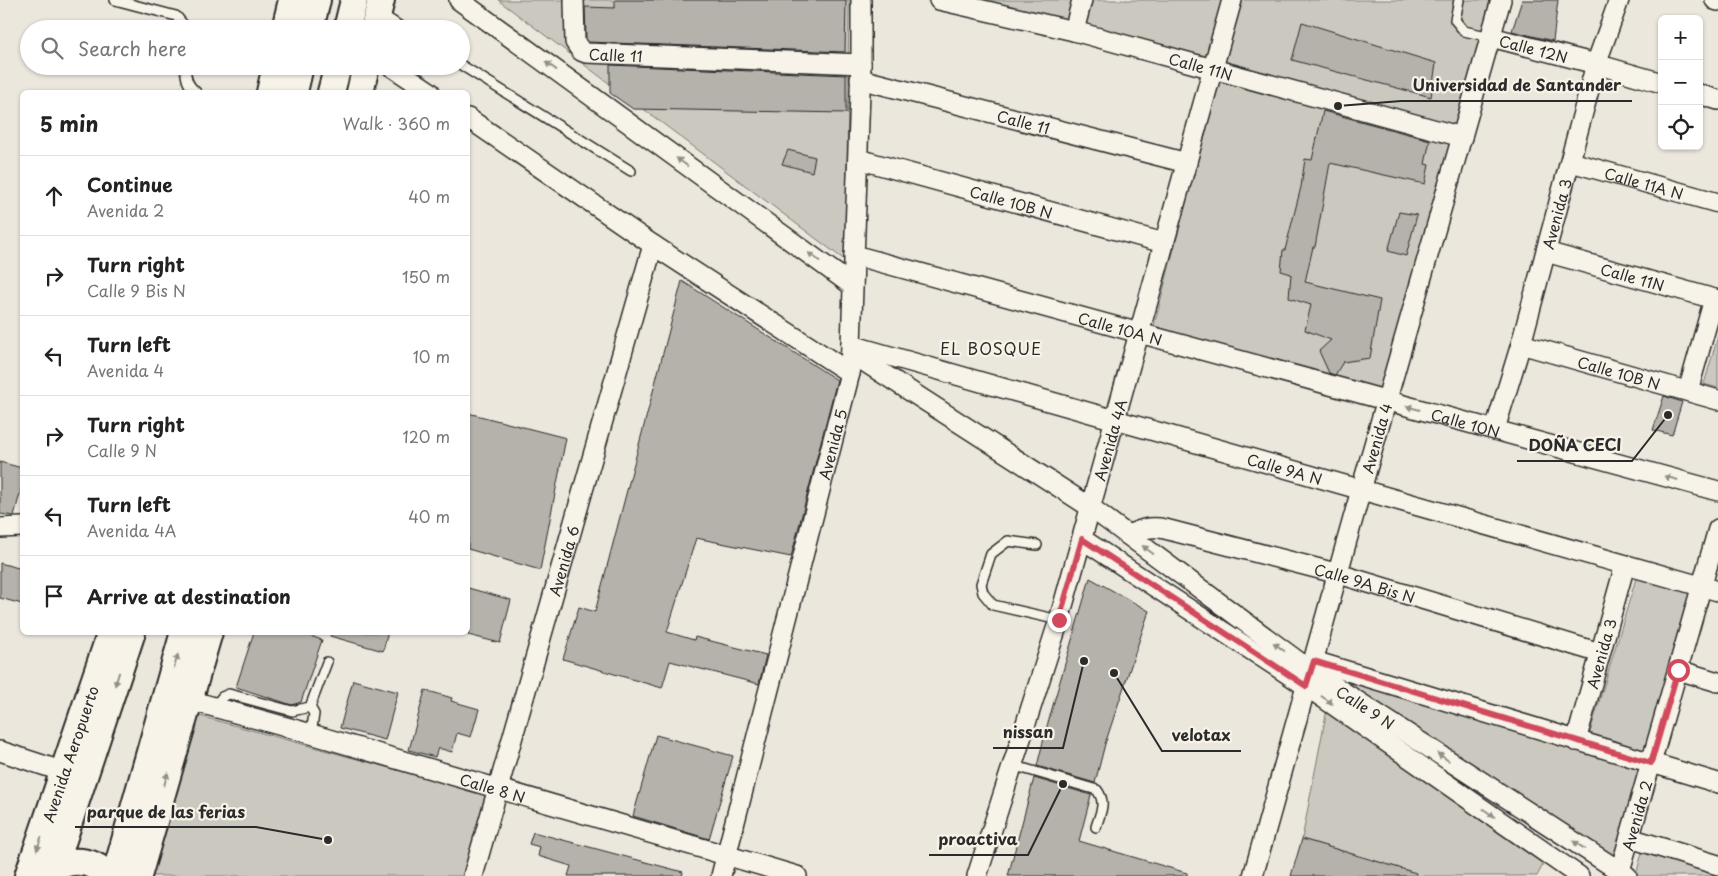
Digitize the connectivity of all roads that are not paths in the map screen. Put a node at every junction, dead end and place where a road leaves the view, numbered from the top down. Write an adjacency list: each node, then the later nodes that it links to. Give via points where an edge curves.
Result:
1 (115, 0): 13 (lane, via 176,16)
2 (310, 0): 14 (main road); 15 (main road)
3 (354, 0): 16 (main road)
4 (459, 0): 49 (street, one-way to 4)
5 (574, 0): 22 (street, Calle 11, via 575,42 581,51 591,54)
6 (861, 0): 22 (street, Avenida 5)
7 (939, 0): 17 (street, Calle 11N)
8 (1082, 0): 17 (street)
9 (1232, 0): 20 (street, Avenida 4A)
10 (1459, 0): 18 (lane, via 1455,20 1464,31)
11 (1501, 0): 18 (street, Avenida 4)
12 (1619, 0): 19 (street, Avenida 3)
13 (179, 20)
14 (293, 20)
15 (310, 20)
16 (349, 20)
17 (1074, 31): 20 (street, Calle 11N)
18 (1490, 38): 19 (street, Calle 12N); 39 (street, Avenida 4)
19 (1596, 64): 29 (street, Calle 12N); 41 (street, Avenida 3)
20 (1213, 69): 39 (street, Calle 11N); 42 (street, Avenida 4A)
21 (470, 71): 43 (lane)
22 (861, 72): 40 (street, Avenida 5); 42 (street, Calle 11)
23 (187, 75): 30 (lane)
24 (274, 75): 31 (main road)
25 (298, 75): 32 (main road)
26 (336, 75): 33 (main road)
27 (364, 75): 34 (main road)
28 (404, 75): 35 (street)
29 (1658, 82)
30 (193, 90)
31 (270, 90)
32 (294, 90)
33 (332, 90)
34 (360, 90)
35 (427, 90)
36 (1703, 95): 37 (street)
37 (1718, 100)
38 (470, 119): 46 (street)
39 (1462, 137): 57 (street, Avenida 4)
40 (858, 159): 45 (street, Calle 10B N); 48 (street, Avenida 5)
41 (1571, 162): 44 (street, Calle 11A N); 47 (street, Avenida 3)
42 (1187, 163): 45 (street, Avenida 4A)
43 (631, 172)
44 (1718, 203)
45 (1164, 243): 51 (street, Avenida 4A)
46 (653, 245): 54 (street); 92 (street, Avenida 6)
47 (1546, 252): 50 (street, Calle 11N); 52 (street, Avenida 3)
48 (854, 255): 49 (street, Avenida 5); 51 (street, Calle 10A N)
49 (853, 286): 53 (street, Avenida 5)
50 (1716, 299): 55 (street)
51 (1139, 333): 57 (street, Calle 10A N); 58 (street, Avenida 4A)
52 (1521, 344): 55 (street, Calle 10B N); 59 (street, Avenida 3)
53 (851, 349): 54 (street, Avenida 5); 58 (street, Calle 9A N); 62 (street, Calle 9 N)
54 (850, 373): 95 (street, Avenida 5)
55 (1688, 391): 56 (street, Calle 10B N)
56 (1718, 400)
57 (1387, 401): 59 (street, Calle 10N, one-way to 57); 60 (street, Avenida 4)
58 (1115, 420): 60 (street, Calle 9A N); 62 (street, Avenida 4A)
59 (1495, 430): 61 (street, Calle 10N, one-way to 59)
60 (1361, 490): 69 (street, Calle 9A N); 70 (street, Avenida 4)
61 (1718, 491)
62 (1090, 507): 66 (street, Calle 9 N); 67 (street, Avenida 4A)
63 (20, 527): 64 (street)
64 (0, 528)
65 (1718, 530): 71 (street, Avenida 2)
66 (1128, 535): 70 (street, Calle 9A Bis N, via 1154,527); 80 (street, Calle 9 N, one-way to 66)
67 (1082, 539): 72 (street, Avenida 4A); 80 (street, Calle 9 N)
68 (1037, 545): 72 (lane, via 1008,541 991,554 981,584 983,593 993,604)
69 (1625, 565): 71 (street, Calle 9A N); 77 (street, Avenida 3)
70 (1339, 574): 77 (street, Calle 9A Bis N); 80 (street, Avenida 4)
71 (1710, 589): 79 (street, Avenida 2)
72 (1059, 620): 89 (street, Avenida 4A)
73 (110, 635): 90 (main road, Avenida Aeropuerto)
74 (131, 635): 97 (main road, Avenida Aeropuerto, one-way to 97)
75 (183, 635): 101 (main road, one-way to 75)
76 (208, 635): 82 (main road)
77 (1600, 653): 86 (street, Avenida 3)
78 (327, 662): 83 (lane)
79 (1678, 670): 81 (street); 88 (street, Avenida 2)
80 (1310, 673): 86 (street); 98 (street, Calle 9 N, one-way to 80); 107 (street, Avenida 4); 108 (street, Calle 9 N, one-way to 108)
81 (1718, 682)
82 (189, 700): 84 (street, Calle 8 N); 102 (main road, one-way to 82)
83 (310, 707): 84 (lane, via 292,711 228,694); 85 (lane, via 314,714)
84 (214, 708): 85 (street, Calle 8 N)
85 (311, 734): 92 (street, Calle 8 N)
86 (1576, 740): 88 (street)
87 (0, 751): 90 (street)
88 (1651, 763): 91 (street); 94 (street, Avenida 2)
89 (1012, 765): 93 (lane, via 1097,790 1103,802); 106 (street, Avenida 4A)
90 (64, 772): 99 (main road, Avenida Aeropuerto, one-way to 99)
91 (1718, 783)
92 (498, 790): 95 (street, Calle 8 N); 103 (street, Avenida 6)
93 (1096, 827)
94 (1630, 838): 96 (street); 98 (street, Avenida 2)
95 (726, 856): 104 (street, Avenida 5); 105 (street, Calle 8 N)
96 (1718, 865)
97 (50, 873): 100 (main road, via 69,862 86,862 102,869)
98 (1624, 874)
99 (28, 876)
100 (108, 876)
101 (115, 876)
102 (138, 876)
103 (472, 876)
104 (721, 876)
105 (797, 876)
106 (977, 876)
107 (1254, 876)
108 (1579, 876)

